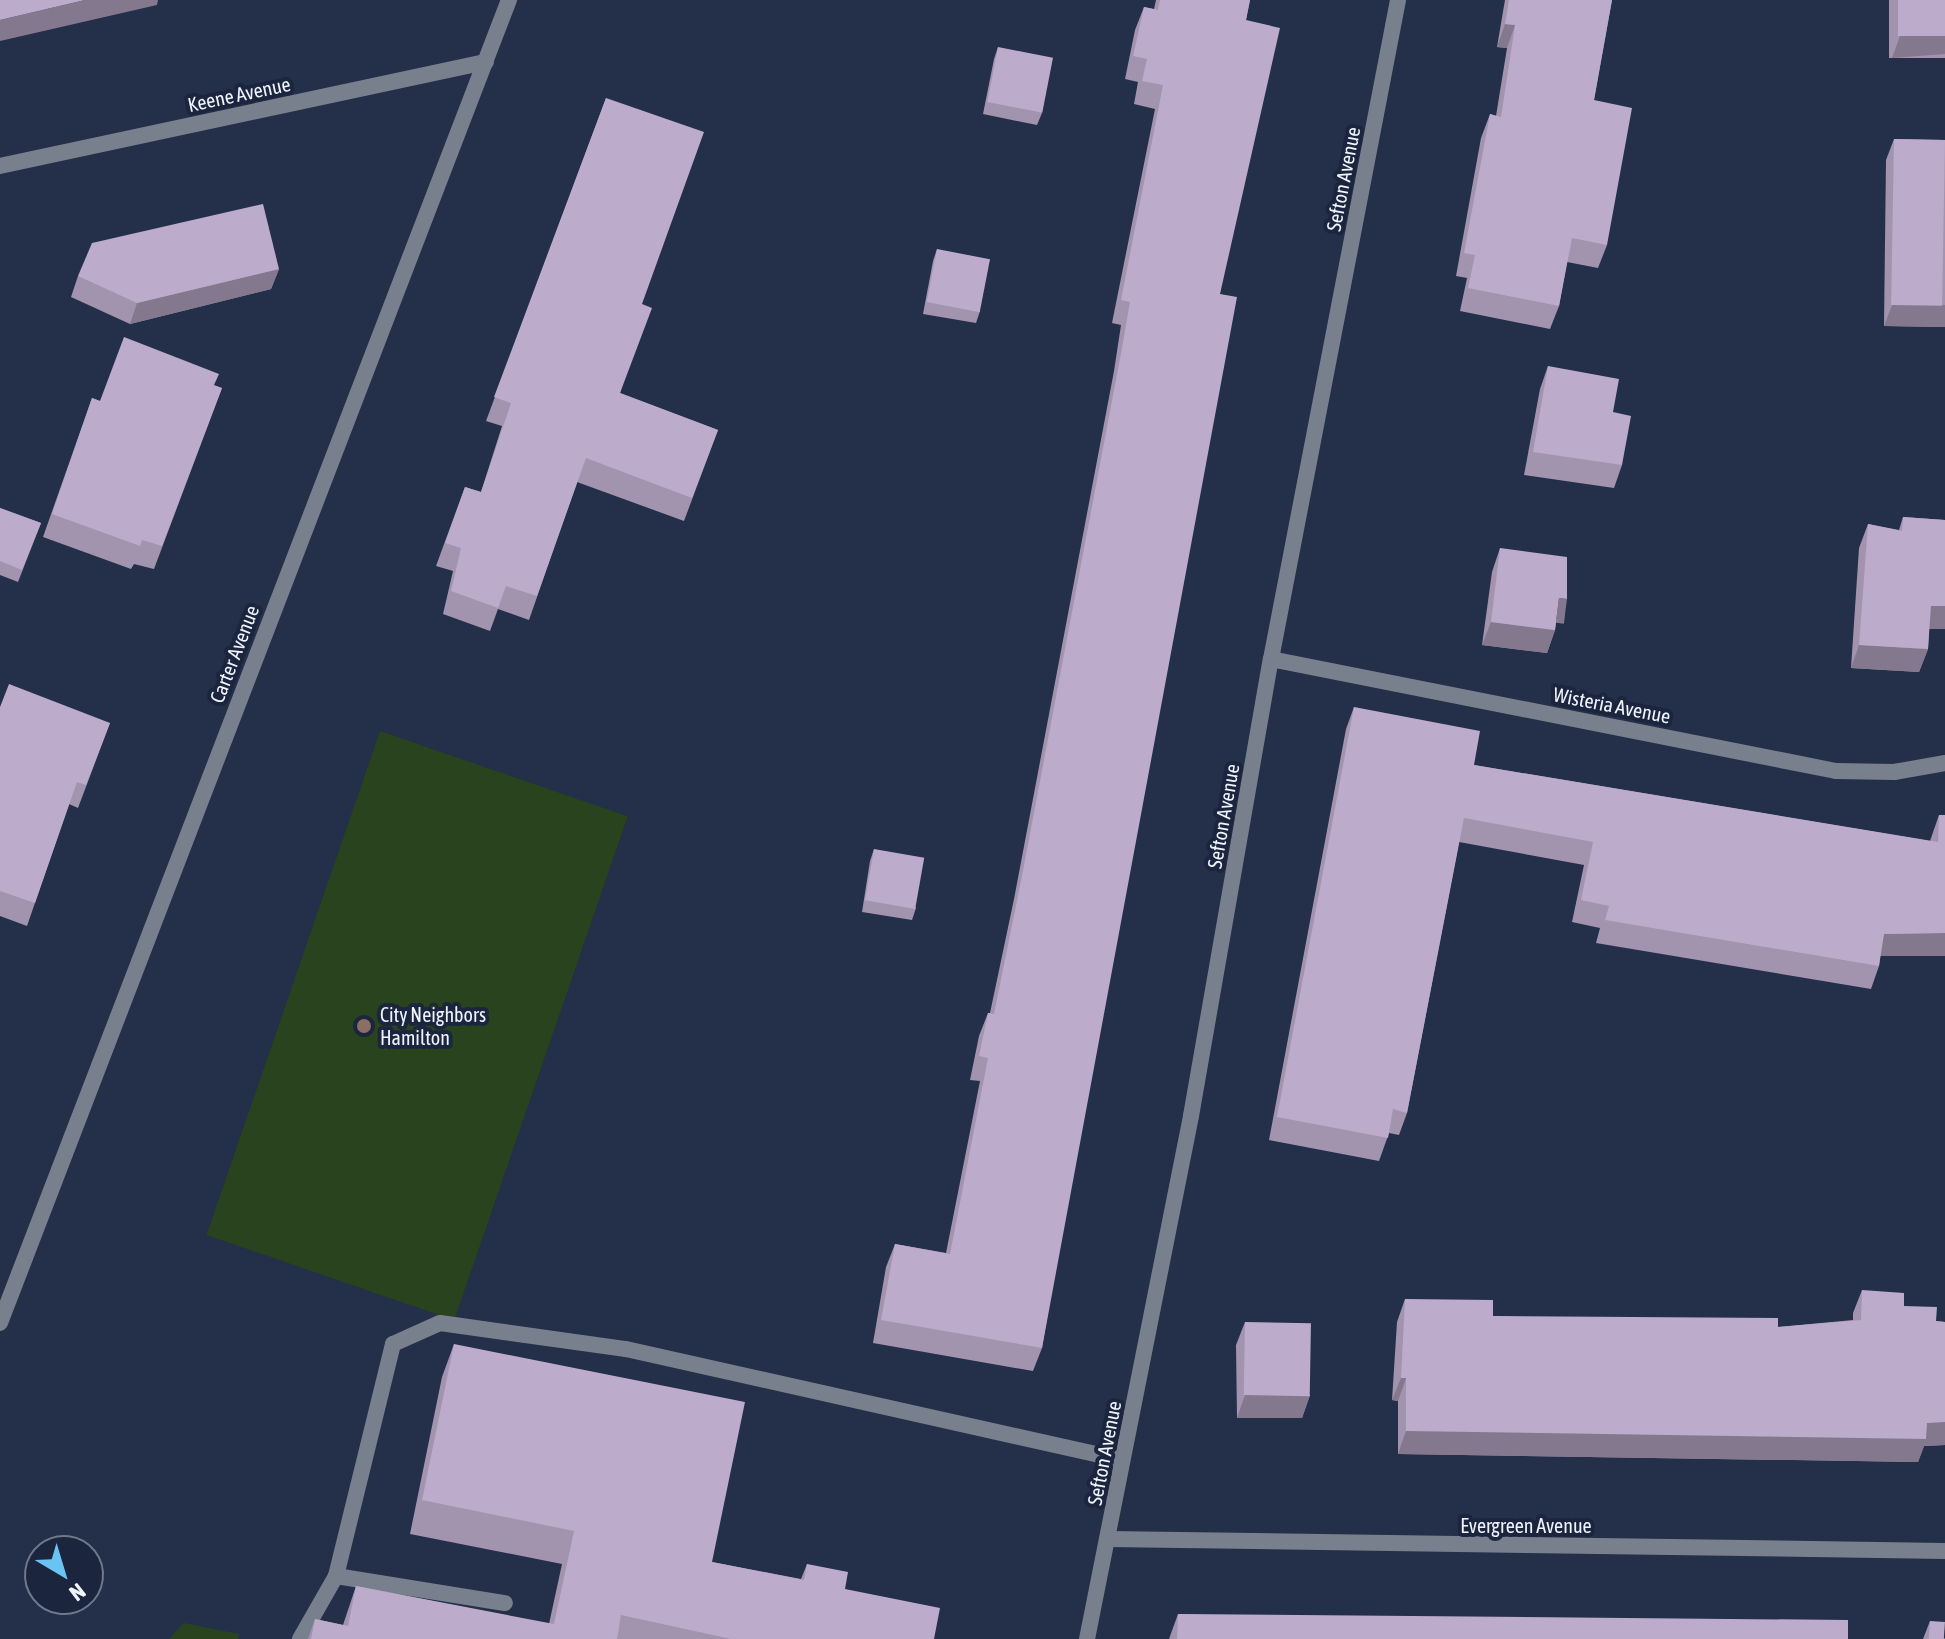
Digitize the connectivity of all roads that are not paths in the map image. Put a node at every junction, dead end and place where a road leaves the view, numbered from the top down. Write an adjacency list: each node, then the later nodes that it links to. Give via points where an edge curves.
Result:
1 (509, 0): 3 (street, Carter Avenue)
2 (1398, 0): 5 (street, Sefton Avenue)
3 (486, 62): 4 (street, Keene Avenue); 7 (street, Carter Avenue)
4 (0, 166)
5 (1271, 659): 6 (street, Wisteria Avenue, via 1836,771 1894,772); 8 (street, Sefton Avenue, via 1191,1116)
6 (1945, 763)
7 (0, 1323)
8 (1122, 1460): 9 (street, Sefton Avenue); 11 (street, via 626,1349 440,1323 393,1344)
9 (1108, 1539): 10 (street, Evergreen Avenue); 14 (street, Sefton Avenue)
10 (1945, 1551)
11 (336, 1576): 12 (street); 13 (street)
12 (505, 1603)
13 (300, 1639)
14 (1087, 1639)

